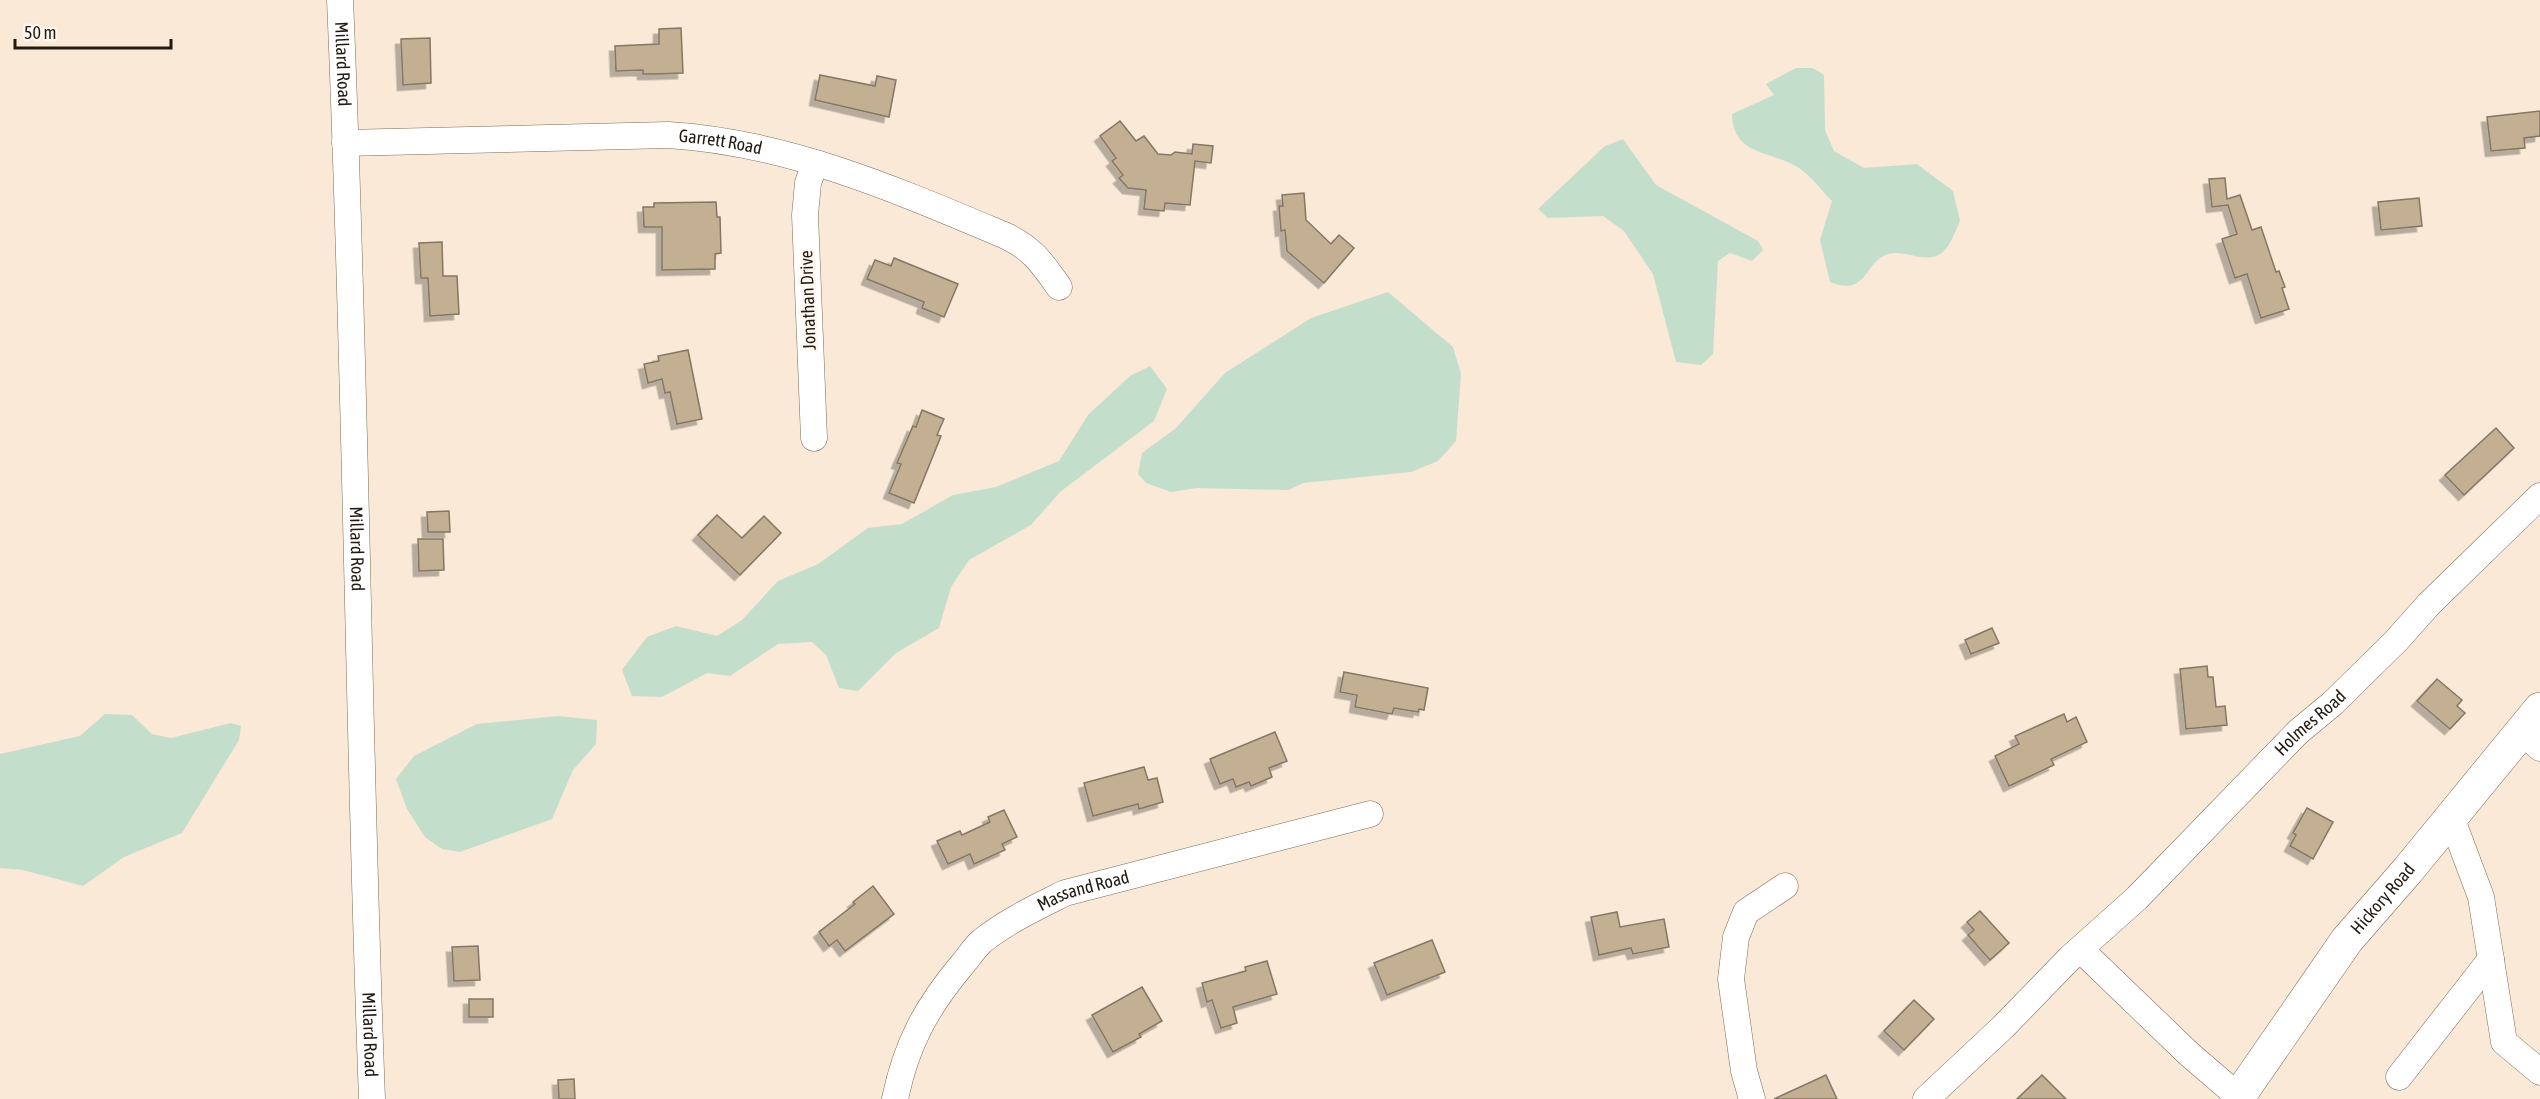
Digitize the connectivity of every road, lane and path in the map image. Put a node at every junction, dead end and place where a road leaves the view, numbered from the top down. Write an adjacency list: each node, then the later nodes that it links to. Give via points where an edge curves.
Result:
1 (340, 0): 2 (street, Millard Road)
2 (345, 143): 3 (street, Garrett Road, via 668,135 757,146); 16 (street, Millard Road)
3 (815, 163): 4 (street, Garrett Road, via 858,176 1022,243 1036,254); 5 (street, Jonathan Drive, via 808,183 805,215)
4 (1059, 287)
5 (814, 438)
6 (2540, 495): 11 (street, Holmes Road)
7 (2534, 729): 9 (main road, Hickory Road)
8 (1370, 814): 17 (street, Massand Road, via 1065,893 1020,916 981,942 946,984 918,1026)
9 (2451, 817): 12 (street, via 2481,897); 15 (main road, Hickory Road, via 2347,940)
10 (1785, 886): 18 (street, via 1746,912 1736,938 1731,979 1744,1071)
11 (2081, 950): 15 (street); 19 (street, Holmes Road)
12 (2491, 959): 13 (street, via 2504,1042); 14 (street)
13 (2540, 1072)
14 (2399, 1077)
15 (2237, 1098)
16 (372, 1099)
17 (895, 1099)
18 (1752, 1099)
19 (1926, 1099)

